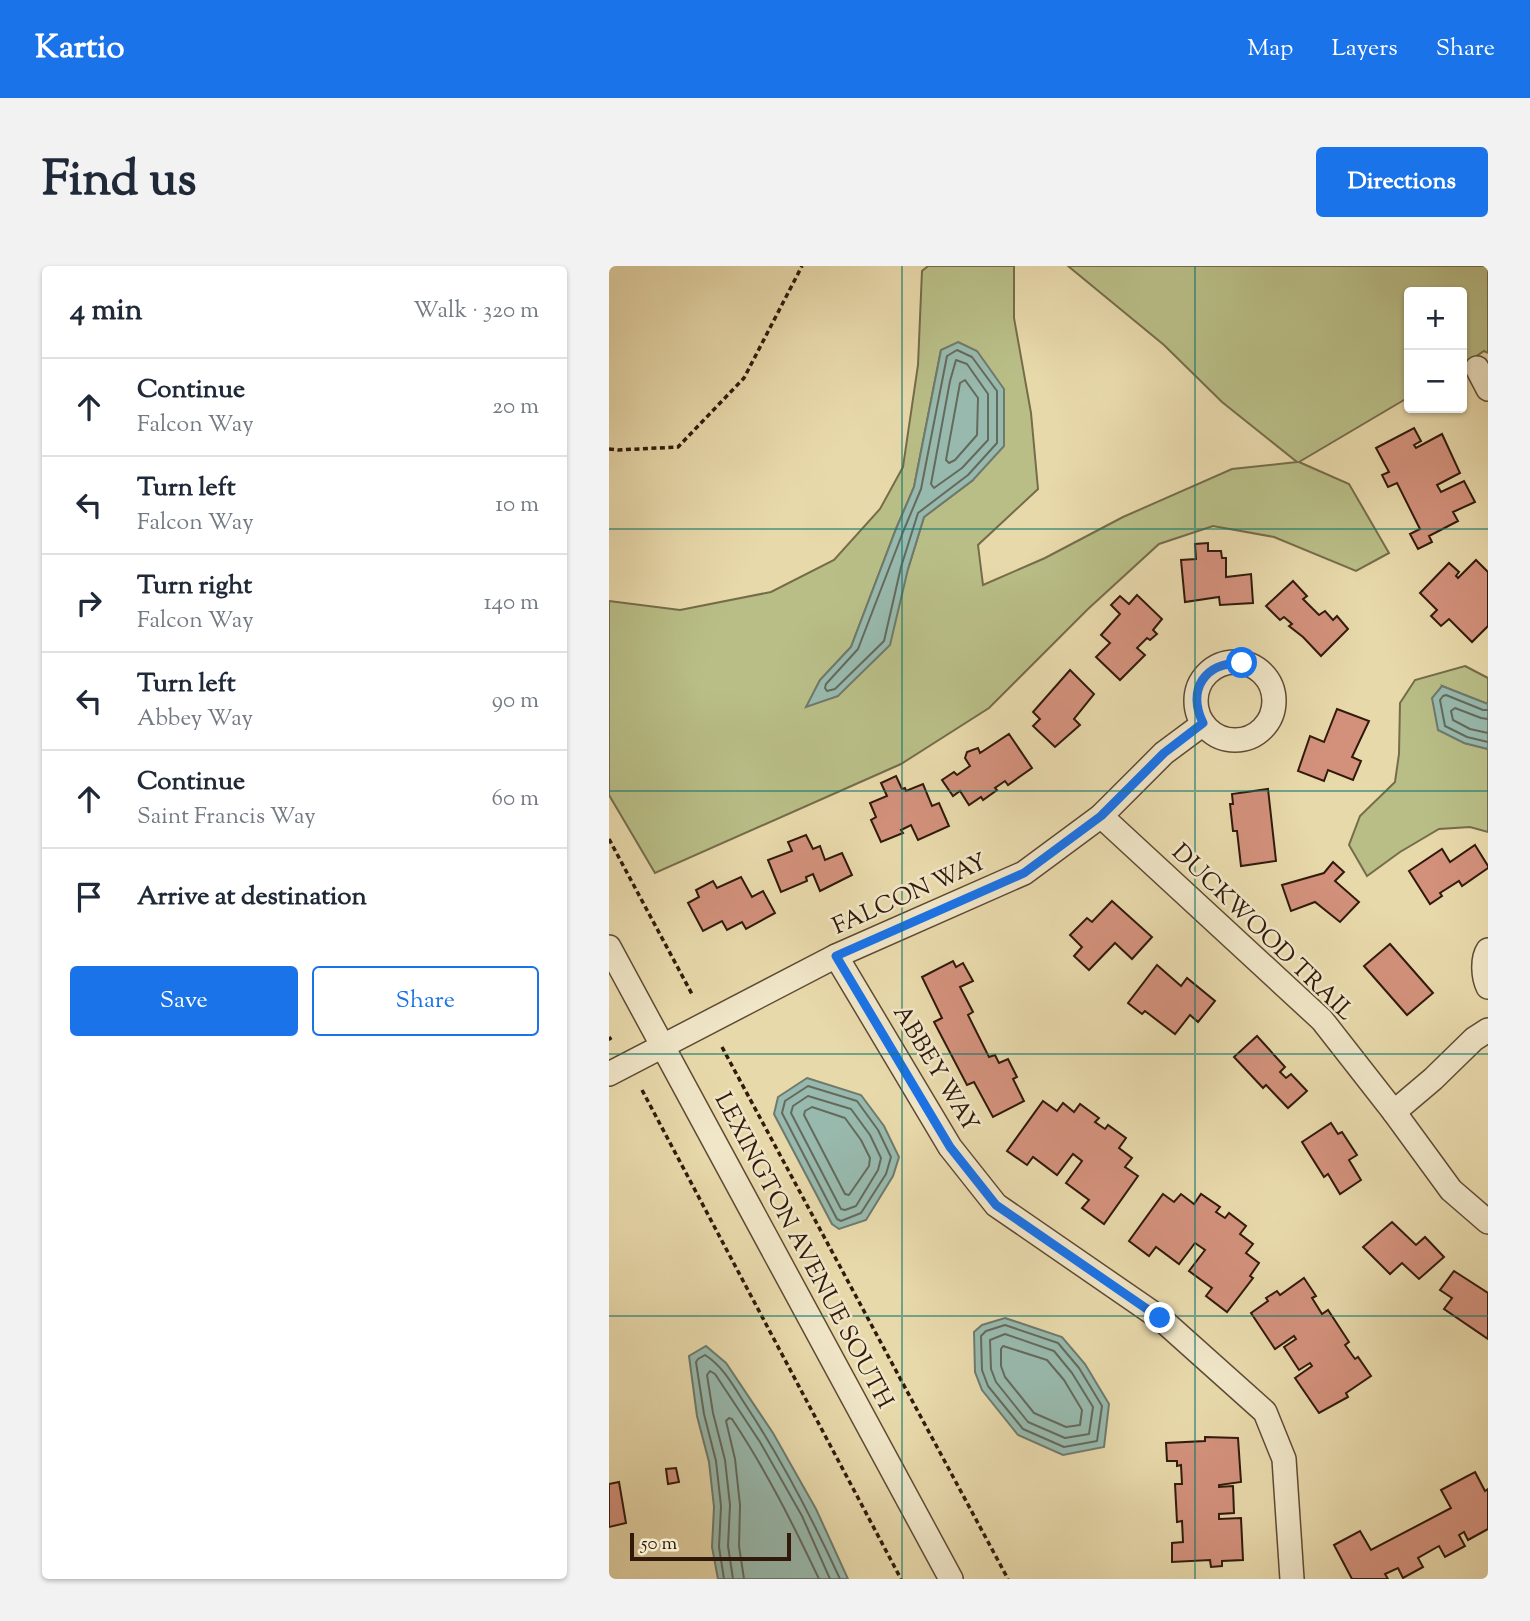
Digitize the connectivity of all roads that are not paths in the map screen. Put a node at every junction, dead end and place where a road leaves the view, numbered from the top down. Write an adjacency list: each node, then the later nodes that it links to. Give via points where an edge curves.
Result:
1 (1477, 368): 2 (street)
2 (1488, 388)
3 (1203, 723): 4 (street, FALCON WAY, via 1164,753)
4 (1101, 816): 7 (street, FALCON WAY, via 1024,873); 12 (street, DUCKWOOD TRAIL, via 1322,1020)
5 (609, 947): 10 (street, LEXINGTON AVENUE SOUTH)
6 (1488, 950): 8 (street, via 1484,981)
7 (836, 956): 10 (street, FALCON WAY); 14 (street, ABBEY WAY, via 950,1147 996,1205 1160,1318 1265,1412 1284,1459)
8 (1488, 987)
9 (1488, 1030): 12 (street)
10 (662, 1045): 11 (street, FALCON WAY); 15 (street, LEXINGTON AVENUE SOUTH)
11 (609, 1074)
12 (1394, 1112): 13 (street, DUCKWOOD TRAIL, via 1451,1190)
13 (1488, 1222)
14 (1288, 1575)
15 (951, 1579)

